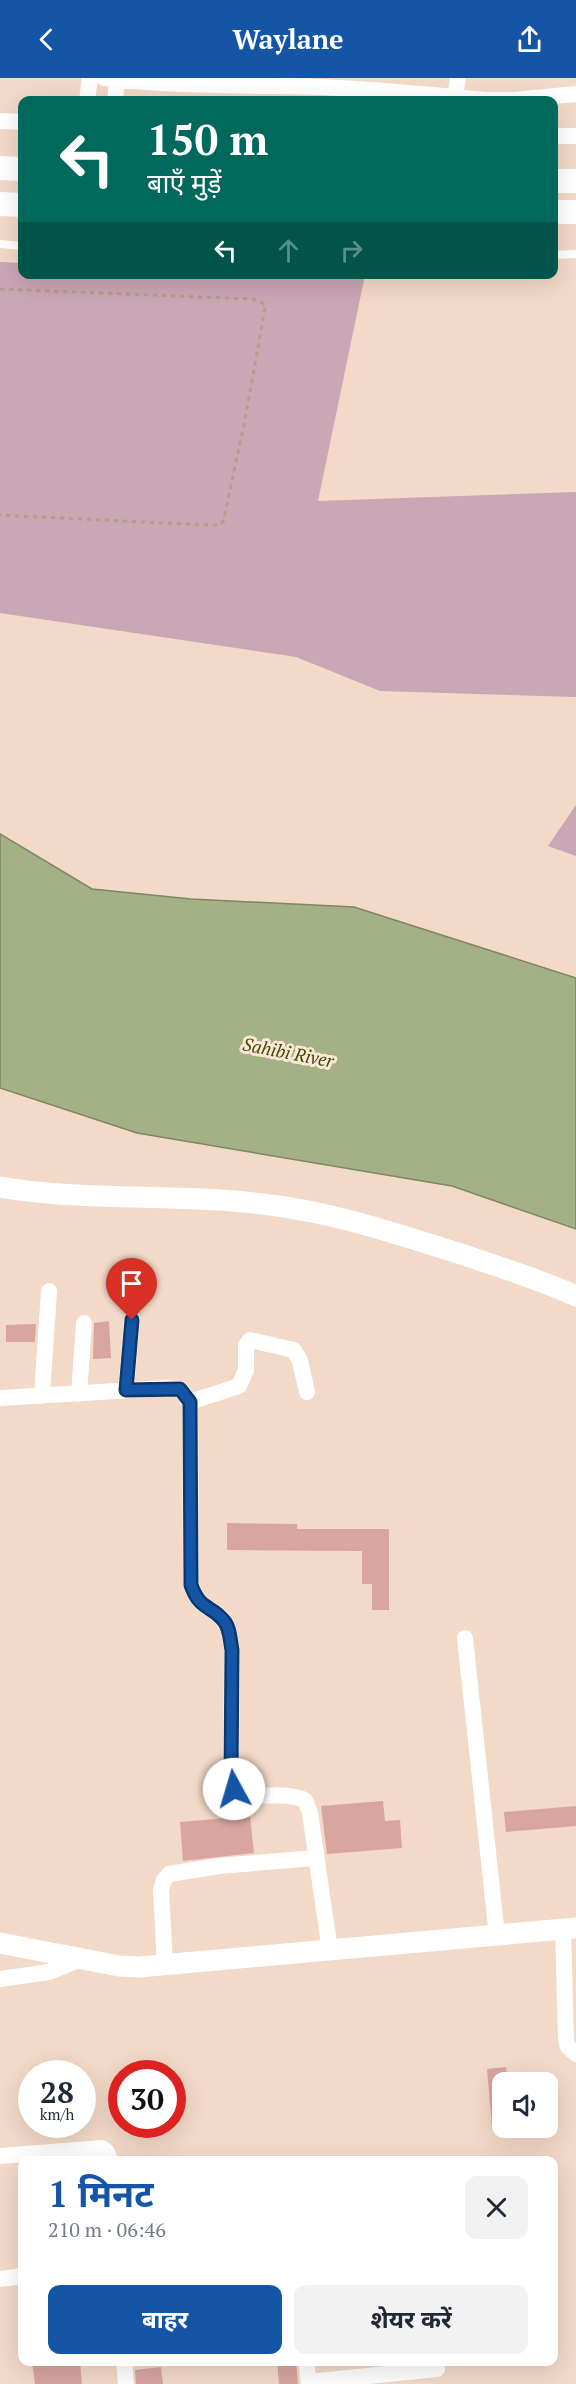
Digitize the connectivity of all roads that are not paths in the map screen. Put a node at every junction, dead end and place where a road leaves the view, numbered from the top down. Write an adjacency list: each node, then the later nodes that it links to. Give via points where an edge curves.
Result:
1 (90, 78): 7 (street)
2 (458, 78): 10 (street)
3 (111, 79): 4 (street, via 213,87); 8 (street)
4 (324, 84): 5 (street)
5 (390, 85): 9 (street)
6 (576, 94): 11 (street)
7 (88, 96)
8 (114, 96)
9 (450, 96)
10 (455, 96)
11 (555, 96)
12 (0, 122): 13 (street)
13 (18, 122)
14 (558, 136): 15 (street)
15 (576, 136)
16 (0, 168): 17 (main road)
17 (18, 169)
18 (558, 181): 19 (main road)
19 (576, 181)
20 (0, 204): 21 (main road)
21 (18, 205)
22 (558, 212): 23 (main road)
23 (576, 212)
24 (0, 244): 25 (lane)
25 (18, 246)
26 (576, 254): 27 (lane)
27 (558, 255)
28 (0, 1188): 30 (street, via 48,1196 189,1198 316,1212 373,1225)
29 (49, 1291): 36 (street)
30 (576, 1296)
31 (132, 1320): 33 (street)
32 (84, 1323): 35 (street)
33 (126, 1390): 35 (street); 38 (street, via 180,1389)
34 (307, 1392): 38 (street, via 294,1350 250,1340 246,1345 246,1370 239,1386)
35 (79, 1394): 36 (street)
36 (42, 1396): 37 (street)
37 (0, 1398)
38 (190, 1402): 40 (street, via 191,1585 196,1598 224,1620 228,1629 232,1650 234,1789 244,1795 292,1794 305,1800)
39 (465, 1638): 42 (street)
40 (315, 1858): 44 (street); 46 (street, via 169,1874 161,1890)
41 (570, 1928): 42 (street); 48 (street, via 566,2040 568,2048)
42 (497, 1936): 44 (street)
43 (0, 1943): 45 (street)
44 (330, 1951): 46 (street)
45 (81, 1959): 46 (street, via 119,1966); 47 (street, via 48,1972)
46 (165, 1965)
47 (0, 1979)
48 (576, 2054)
49 (0, 2156): 50 (street, via 102,2148)
50 (109, 2156)
51 (18, 2277): 52 (street)
52 (0, 2279)
53 (124, 2366): 57 (street)
54 (307, 2366): 56 (street)
55 (437, 2370): 56 (street)
56 (309, 2383)
57 (126, 2384)

